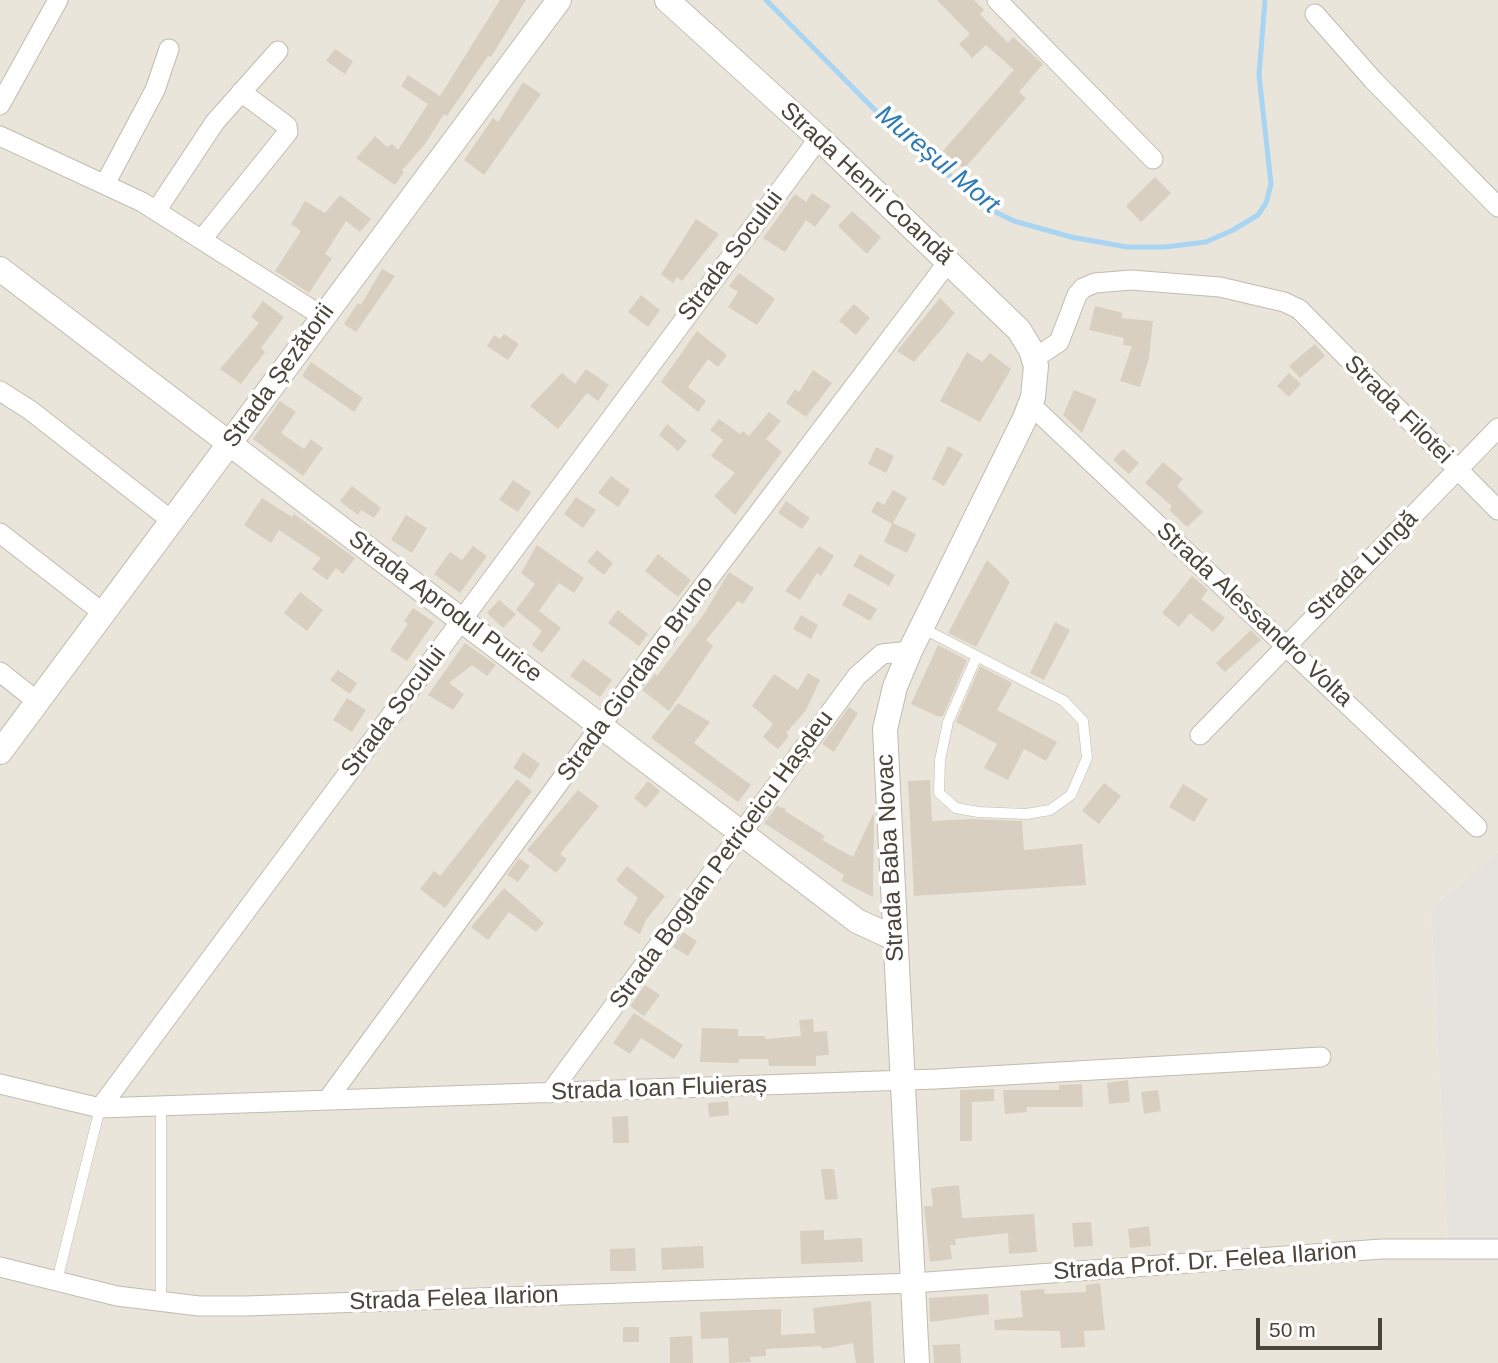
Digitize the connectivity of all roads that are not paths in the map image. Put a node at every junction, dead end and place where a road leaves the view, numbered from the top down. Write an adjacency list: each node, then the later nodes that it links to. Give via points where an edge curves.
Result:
1 (58, 0): 9 (street)
2 (559, 0): 19 (street, Strada Șezătorii)
3 (667, 0): 11 (street, Strada Henri Coandă)
4 (997, 0): 12 (street)
5 (1315, 14): 14 (street)
6 (169, 49): 13 (street, via 155,90)
7 (278, 51): 8 (street)
8 (242, 92): 15 (street, via 215,122); 16 (street, via 287,126 288,132)
9 (0, 105)
10 (0, 136): 13 (street)
11 (819, 138): 17 (street, Strada Henri Coandă); 30 (street, Strada Socului)
12 (1153, 159)
13 (105, 184): 15 (street)
14 (1498, 207)
15 (156, 211): 16 (street)
16 (202, 239): 19 (street)
17 (948, 262): 20 (street, Strada Henri Coandă, via 1019,330); 37 (street, Strada Giordano Bruno)
18 (0, 269): 24 (street, Strada Aprodul Purice)
19 (322, 316): 24 (street, Strada Șezătorii)
20 (1035, 358): 22 (street); 25 (street, Strada Filotei, via 1059,342 1077,295 1094,283 1131,280 1258,295 1299,309)
21 (0, 391): 27 (street)
22 (1033, 395): 31 (street, Strada Baba Novac); 32 (street, Strada Alessandro Volta)
23 (1498, 428): 25 (street, Strada Lungă)
24 (231, 443): 27 (street, Strada Șezătorii); 30 (street, Strada Aprodul Purice)
25 (1457, 470): 26 (street, Strada Filotei); 32 (street, Strada Lungă)
26 (1498, 510)
27 (172, 521): 29 (street, Strada Șezătorii)
28 (0, 533): 29 (street)
29 (103, 614): 36 (street, Strada Șezătorii)
30 (462, 620): 37 (street, Strada Aprodul Purice); 49 (street, Strada Socului)
31 (922, 628): 33 (street, Strada Baba Novac); 34 (lane)
32 (1285, 644): 38 (street, Strada Lungă); 40 (street, Strada Alessandro Volta)
33 (910, 651): 41 (street, Strada Bogdan Petriceicu Hașdeu, via 882,654 857,676); 42 (street, Strada Baba Novac, via 891,696 885,729)
34 (976, 658): 34 (lane, via 948,722 939,793 956,808 978,812 1050,810 1071,795 1087,758 1083,721 1064,701)
35 (0, 671): 36 (street)
36 (38, 702): 39 (street, Strada Șezătorii)
37 (601, 726): 41 (street, Strada Aprodul Purice); 47 (street, Strada Giordano Bruno)
38 (1200, 735)
39 (0, 752)
40 (1477, 827)
41 (741, 832): 42 (street, Strada Aprodul Purice, via 857,920); 46 (street, Strada Bogdan Petriceicu Hașdeu)
42 (894, 938): 44 (street, Strada Baba Novac)
43 (1321, 1057): 44 (street, Strada Ioan Fluieraș)
44 (901, 1081): 46 (street, Strada Ioan Fluieraș); 53 (street, Strada Baba Novac)
45 (0, 1084): 49 (street, Strada Ioan Fluieraș)
46 (550, 1093): 47 (street, Strada Ioan Fluieraș)
47 (328, 1099): 48 (street, Strada Ioan Fluieraș)
48 (161, 1107): 49 (street, Strada Ioan Fluieraș); 54 (lane)
49 (100, 1108): 52 (lane, Strada Socului)
50 (1498, 1249): 53 (street, Strada Prof. Dr. Felea Ilarion, via 1382,1249)
51 (0, 1267): 52 (street, Strada Felea Ilarion)
52 (57, 1281): 54 (street, Strada Felea Ilarion)
53 (913, 1283): 54 (street, Strada Felea Ilarion, via 259,1306); 55 (street, Strada Baba Novac)
54 (161, 1303)
55 (917, 1363)

